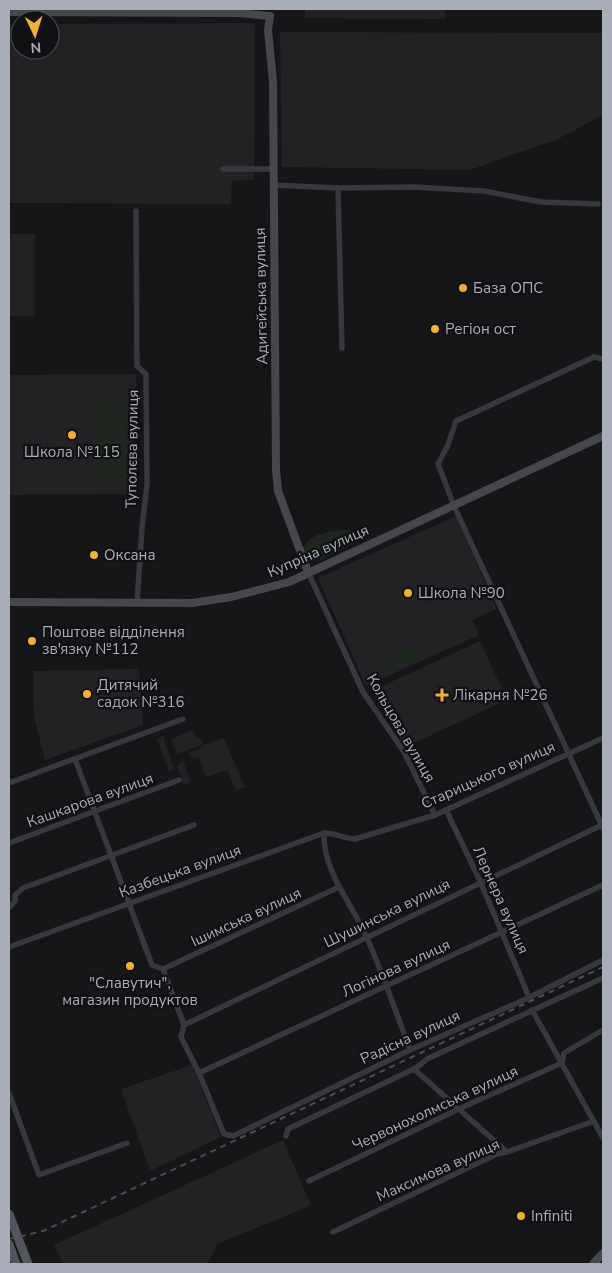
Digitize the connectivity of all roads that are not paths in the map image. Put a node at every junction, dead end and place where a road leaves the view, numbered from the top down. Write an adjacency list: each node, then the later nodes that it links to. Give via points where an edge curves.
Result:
1 (9, 12): 2 (street, Адигейська вулиця, via 238,13 270,16)
2 (273, 169): 3 (street); 4 (street, Адигейська вулиця)
3 (223, 170)
4 (273, 185): 5 (street); 12 (street, Адигейська вулиця, via 277,484)
5 (338, 188): 6 (street, via 414,187 484,191 541,202); 8 (street)
6 (598, 204)
7 (136, 211): 14 (street, Туполєва вулиця, via 137,366 146,374 147,484)
8 (342, 348)
9 (603, 358): 11 (street, via 594,357 456,421 438,464)
10 (603, 436): 11 (street, Купріна вулиця)
11 (454, 506): 12 (street, Купріна вулиця); 17 (street)
12 (308, 572): 14 (street, Купріна вулиця, via 289,582 223,598 192,603); 23 (street, Кольцова вулиця, via 362,692 404,752)
13 (9, 602): 14 (street, Купріна вулиця)
14 (137, 603)
15 (183, 719): 18 (street)
16 (603, 738): 17 (street, Старицького вулиця)
17 (568, 753): 22 (street, Старицького вулиця); 25 (street)
18 (75, 759): 20 (street); 21 (street)
19 (179, 780): 21 (street, Кашкарова вулиця)
20 (9, 784)
21 (96, 810): 27 (street, Кашкарова вулиця); 28 (street)
22 (446, 810): 23 (street, Старицького вулиця); 29 (street, Лернера вулиця)
23 (435, 815): 26 (street, Старицького вулиця, via 355,839)
24 (194, 825): 28 (street)
25 (602, 827): 29 (street, Шушинська вулиця)
26 (324, 832): 31 (street, via 324,848); 32 (street, Казбецька вулиця)
27 (9, 843)
28 (113, 855): 32 (street); 33 (street, via 23,888 15,895 15,901)
29 (480, 881): 34 (street, Лернера вулиця); 35 (street, Шушинська вулиця)
30 (603, 885): 34 (street, Логінова вулиця)
31 (339, 887): 35 (street); 38 (street, Ішимська вулиця)
32 (130, 901): 36 (street, Казбецька вулиця); 38 (street, via 152,965)
33 (9, 908)
34 (502, 933): 40 (street, Логінова вулиця); 41 (street, Лернера вулиця)
35 (367, 936): 40 (street); 43 (street, Шушинська вулиця)
36 (9, 947)
37 (603, 960): 41 (street, Радісна вулиця)
38 (163, 969): 43 (street)
39 (603, 978): 42 (street, Радісна вулиця)
40 (386, 986): 45 (street); 48 (street, Логінова вулиця)
41 (528, 998): 45 (street, Радісна вулиця)
42 (532, 1010): 46 (street); 47 (street, Радісна вулиця, via 428,1059)
43 (184, 1025): 48 (street, via 181,1037)
44 (603, 1030): 46 (street, via 564,1053)
45 (410, 1050): 48 (street, Радісна вулиця, via 233,1136 224,1134)
46 (562, 1063): 50 (street, Червонохолмська вулиця); 51 (street)
47 (414, 1069): 50 (street); 52 (street, Радісна вулиця, via 288,1129)
48 (199, 1073)
49 (9, 1093): 54 (street, via 39,1175)
50 (459, 1109): 55 (street); 56 (street, Червонохолмська вулиця)
51 (594, 1121): 53 (street); 55 (street, Максимова вулиця)
52 (286, 1136)
53 (603, 1138)
54 (127, 1143)
55 (507, 1152): 58 (street, Максимова вулиця)
56 (309, 1181)
57 (9, 1214): 62 (main road)
58 (332, 1232)
59 (9, 1244): 61 (main road)
60 (603, 1253): 63 (street)
61 (16, 1264)
62 (28, 1264)
63 (593, 1264)

